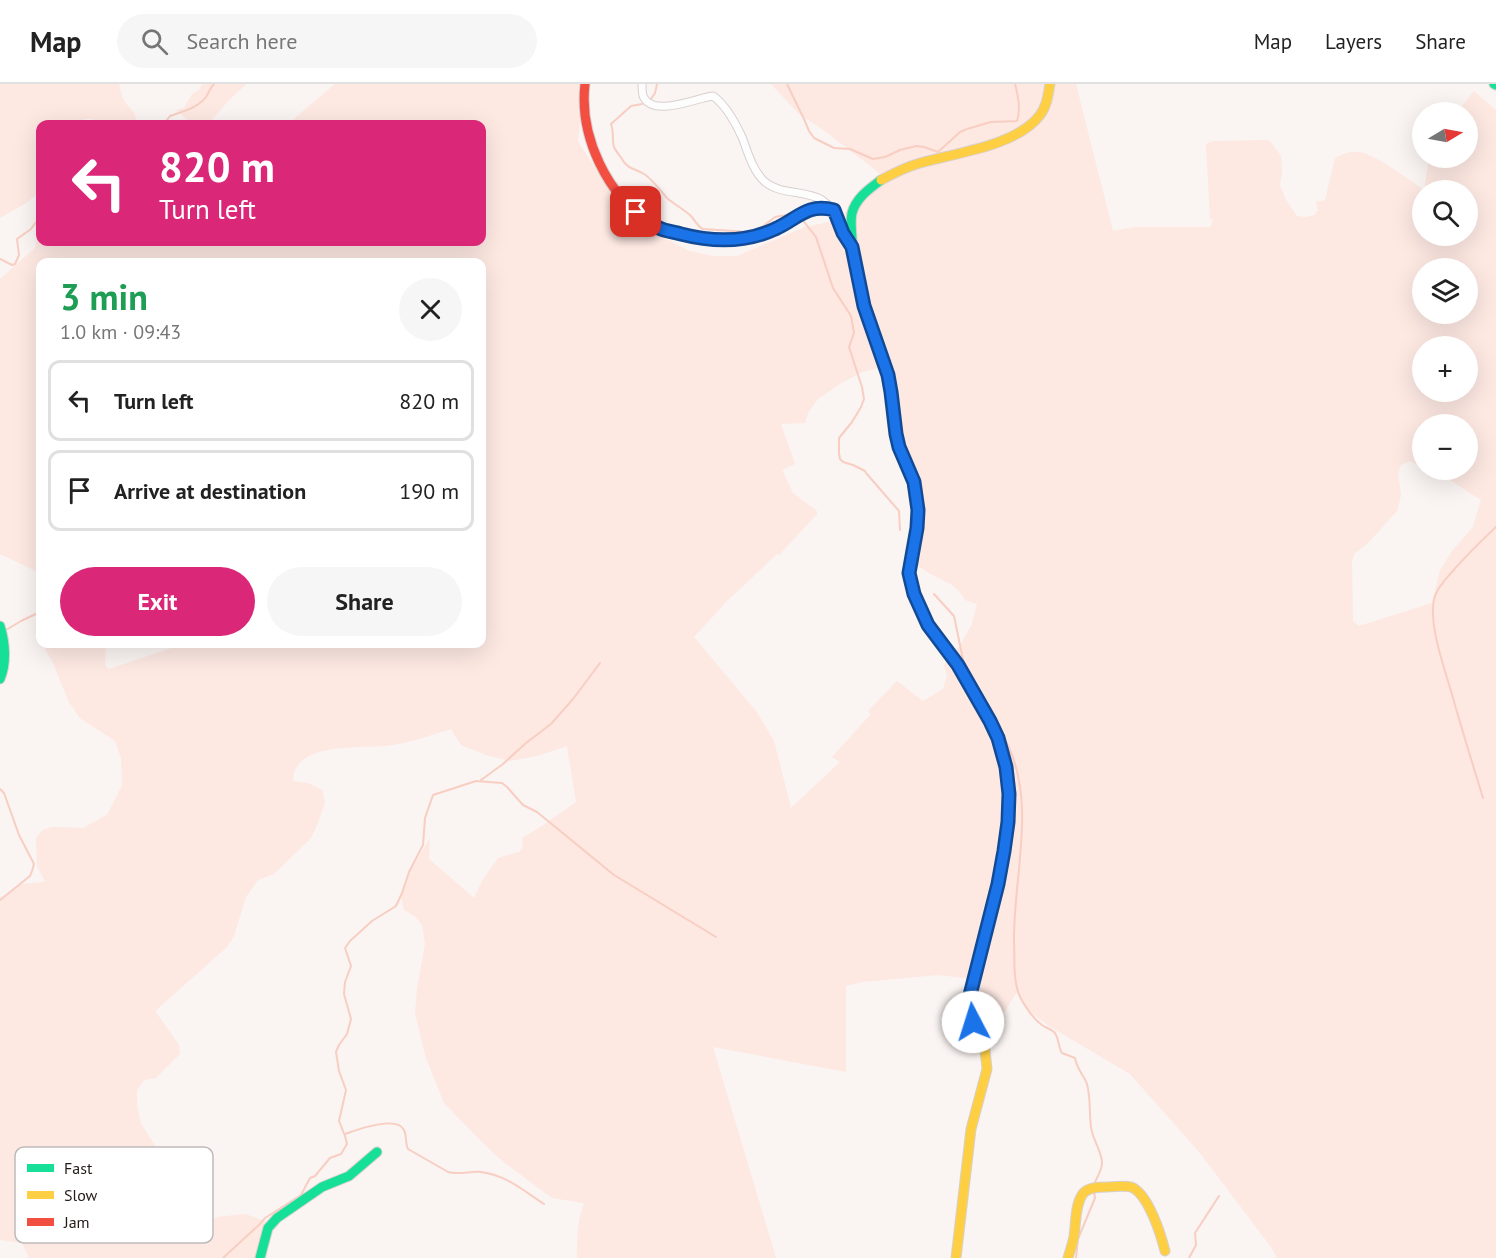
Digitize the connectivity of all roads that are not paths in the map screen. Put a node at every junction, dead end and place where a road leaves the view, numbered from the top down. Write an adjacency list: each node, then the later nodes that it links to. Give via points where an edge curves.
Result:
1 (585, 84): 4 (street, via 585,121 592,147 612,186 636,212 661,229 702,239 741,239 776,229 813,209)
2 (642, 84): 4 (street, via 644,99 652,106 677,105 713,96 721,101 764,181 774,188 816,198)
3 (1050, 84): 5 (street, via 1041,113 1007,140 904,168 874,184 855,206)
4 (834, 210): 5 (street)
5 (852, 247): 11 (street, via 864,306 888,375 899,447 917,495 917,528 909,573 912,588 928,625 958,665 990,721 1007,774 1004,851 969,999 987,1069 971,1129)
6 (0, 626): 7 (street, via 4,664)
7 (0, 679)
8 (377, 1152): 10 (street, via 349,1176 317,1190 277,1218 268,1228)
9 (1165, 1251): 12 (street, via 1160,1231 1137,1190 1125,1186 1083,1192)
10 (261, 1258)
11 (956, 1258)
12 (1068, 1258)

